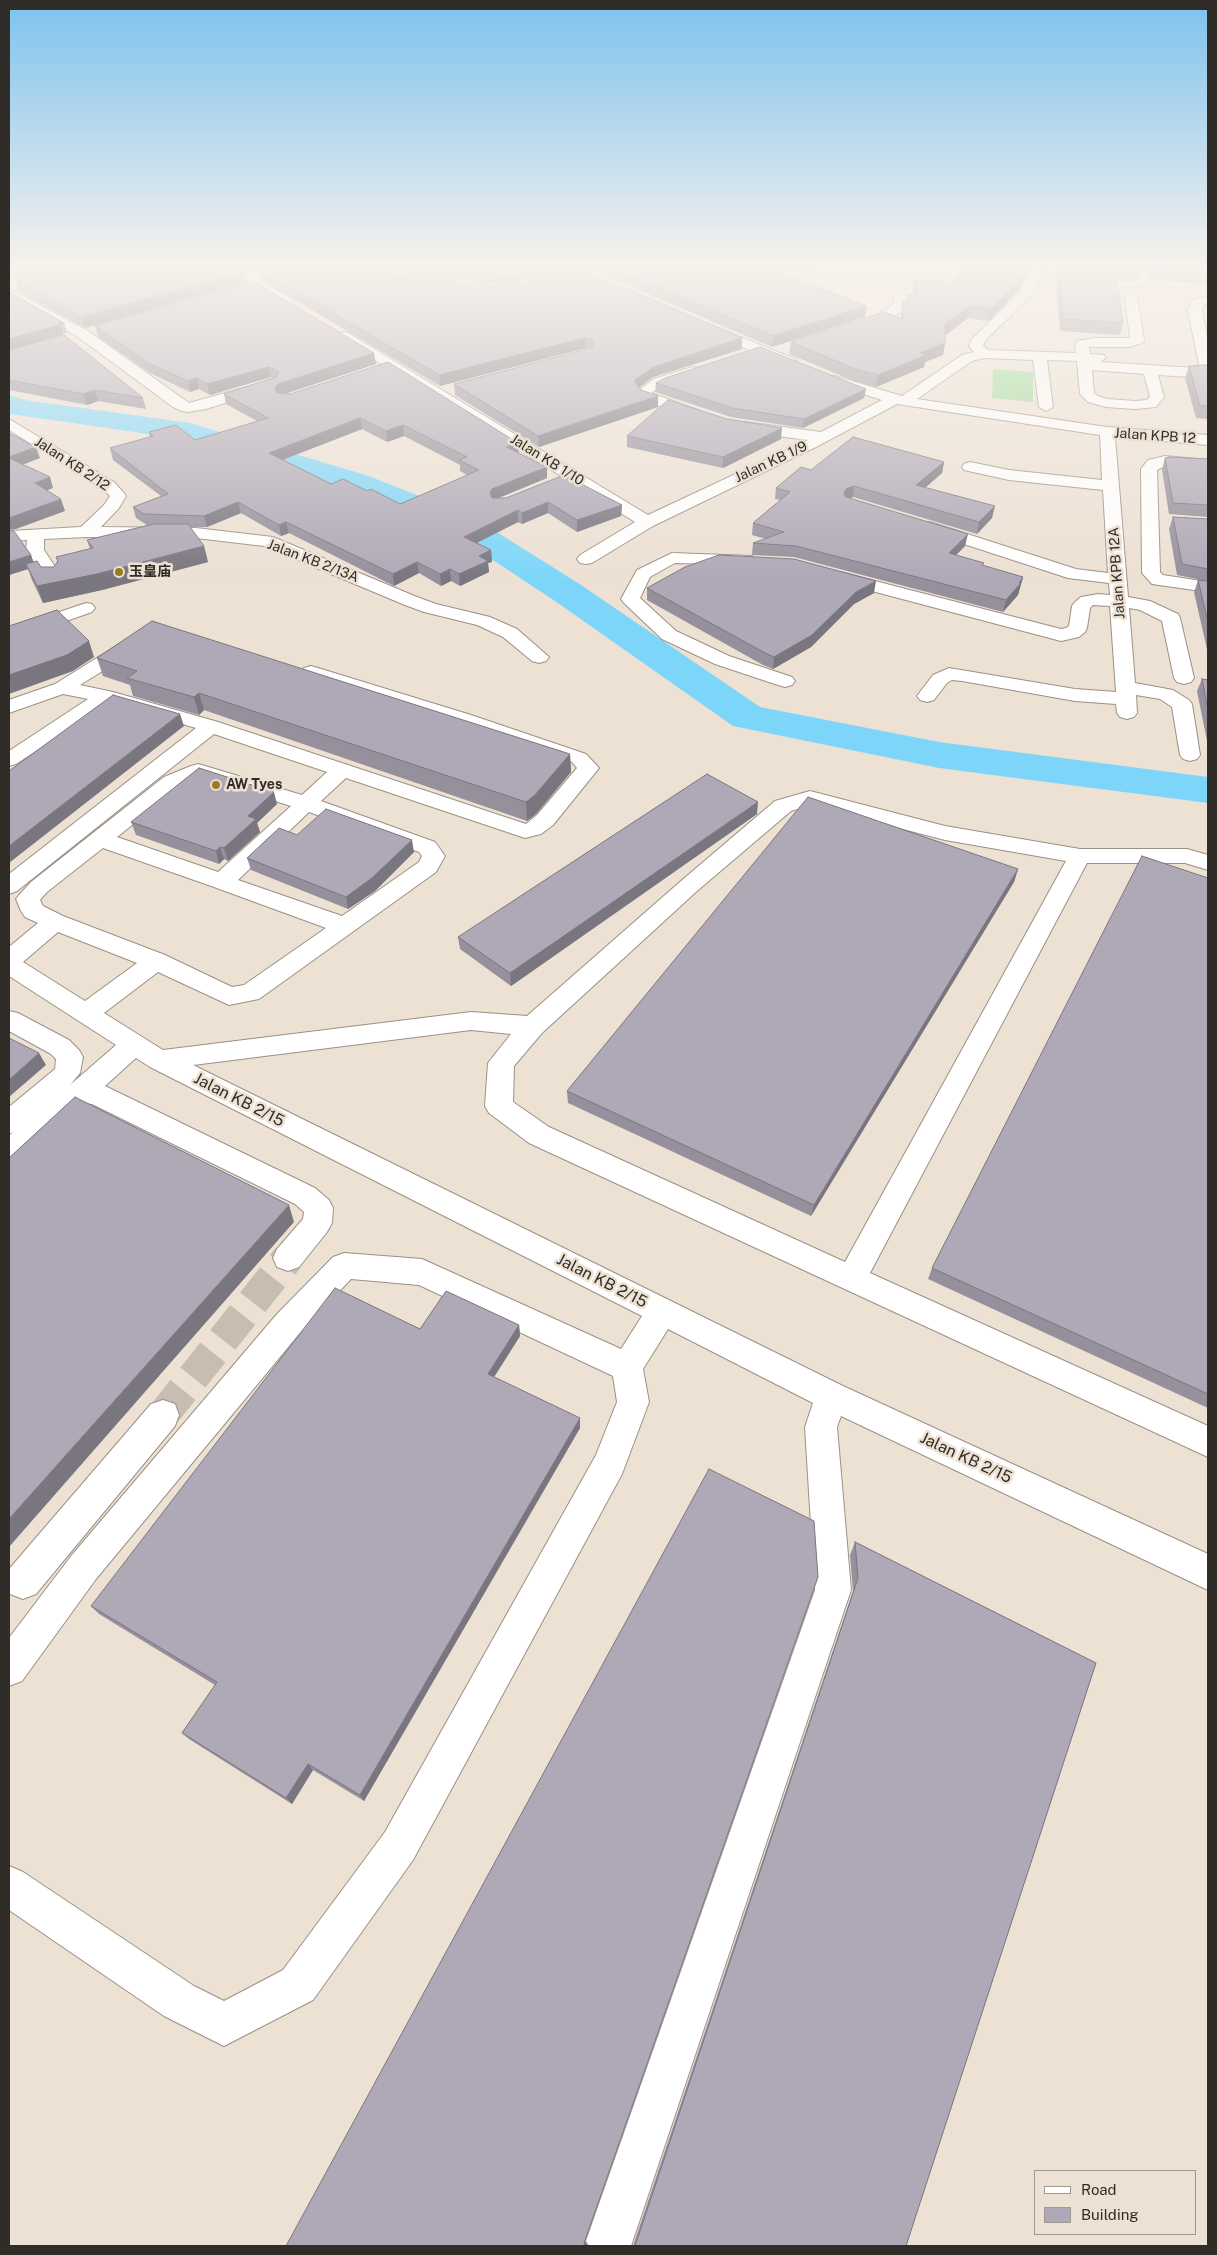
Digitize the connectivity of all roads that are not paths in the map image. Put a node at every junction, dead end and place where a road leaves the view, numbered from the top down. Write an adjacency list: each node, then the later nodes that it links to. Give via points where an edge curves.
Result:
1 (131, 369): 13 (street, via 148,382 140,389 171,405 187,408)
2 (379, 369): 12 (street)
3 (398, 369): 15 (street, Jalan KB 1/10)
4 (697, 369): 18 (street, via 659,382 642,392 647,397)
5 (807, 369): 16 (street, Jalan KPB 12, via 848,386)
6 (943, 369): 16 (street, Jalan KB 1/9)
7 (1041, 369): 17 (street)
8 (1084, 369): 11 (street, via 1087,394 1106,403 1125,405 1151,404 1157,397)
9 (1144, 369): 11 (street)
10 (1203, 369): 11 (street, via 1192,373)
11 (1150, 370)
12 (374, 371)
13 (272, 383)
14 (457, 388): 15 (street)
15 (438, 393): 26 (street, Jalan KB 1/10)
16 (899, 400): 21 (street, Jalan KPB 12); 22 (street, Jalan KB 1/9)
17 (1046, 407)
18 (709, 418)
19 (726, 423): 22 (street)
20 (9, 424): 34 (street, Jalan KB 2/12, via 108,485 118,496)
21 (1107, 432): 23 (street, Jalan KPB 12); 28 (street, Jalan KPB 12A)
22 (823, 437): 32 (street, Jalan KB 1/9)
23 (1208, 440)
24 (1208, 465): 29 (street, via 1154,463 1150,469)
25 (970, 467): 28 (street)
26 (572, 476): 27 (street); 32 (street, Jalan KB 1/10)
27 (554, 483)
28 (1111, 491): 29 (street); 41 (street, Jalan KPB 12A)
29 (1149, 500): 30 (street)
30 (1150, 519): 31 (street); 42 (street, via 1151,572 1158,580)
31 (1170, 521)
32 (647, 522): 37 (street, Jalan KB 1/9)
33 (915, 522): 41 (street, via 1074,574)
34 (86, 532): 35 (street, Jalan KB 2/13A); 47 (street, Jalan KB 2/13A, via 196,534 267,541 421,605 483,621 510,633)
35 (36, 535): 36 (street, Jalan KB 2/13A); 40 (street, via 36,550)
36 (9, 536)
37 (586, 559)
38 (766, 562): 50 (street, via 672,558 643,574 630,599 669,635 722,660)
39 (821, 572): 43 (street, via 1061,635 1078,628 1080,606 1087,601)
40 (53, 577)
41 (1118, 579): 43 (street, Jalan KPB 12A)
42 (1208, 587)
43 (1119, 601): 49 (street, via 1144,605 1171,618); 54 (street, Jalan KPB 12A)
44 (86, 608): 46 (street)
45 (150, 633): 51 (street)
46 (9, 635)
47 (539, 656)
48 (293, 667): 59 (street, via 464,718 579,758 588,768 545,820 525,831)
49 (1184, 678)
50 (785, 681)
51 (62, 688): 52 (street); 55 (street)
52 (106, 696): 56 (street); 58 (street)
53 (927, 696): 54 (street, via 948,674 1074,696)
54 (1126, 700): 57 (street, via 1166,694 1182,704)
55 (9, 707)
56 (211, 726): 59 (street); 65 (street)
57 (1190, 754)
58 (9, 760)
59 (343, 769): 60 (street)
60 (308, 804): 61 (street, via 198,770 172,782); 64 (street); 67 (street, via 427,847 434,856 428,867)
61 (101, 839): 64 (street); 66 (street, via 28,898 33,911)
62 (1080, 856): 63 (street, via 1187,856); 72 (street, via 945,832 810,798 783,806); 79 (street)
63 (1208, 863)
64 (222, 882): 67 (street)
65 (9, 886)
66 (55, 922): 68 (street); 69 (street)
67 (346, 926): 68 (street, via 250,993 229,996)
68 (156, 961): 70 (street)
69 (12, 968): 70 (street, Jalan KB 2/15)
70 (85, 1014): 73 (street, Jalan KB 2/15)
71 (9, 1020): 76 (street, via 60,1047 70,1057 67,1073)
72 (533, 1026): 74 (street, via 471,1021); 79 (street, via 501,1063 499,1106 539,1135)
73 (133, 1045): 74 (street, Jalan KB 2/15); 75 (street)
74 (159, 1060): 80 (street, Jalan KB 2/15)
75 (80, 1092): 77 (street, via 65,1100); 78 (street, via 98,1094 305,1196 319,1208 317,1224)
76 (9, 1123)
77 (9, 1153)
78 (288, 1258)
79 (852, 1278): 84 (street)
80 (662, 1311): 81 (street); 82 (street, Jalan KB 2/15)
81 (627, 1367): 87 (street, via 422,1272 344,1266 288,1324 84,1567); 88 (street, via 633,1402 610,1464 399,1846 298,1985 224,2024 179,2001)
82 (832, 1396): 85 (street, Jalan KB 2/15); 89 (street, via 821,1427 833,1590)
83 (163, 1415): 86 (street)
84 (1208, 1442)
85 (1208, 1572)
86 (23, 1581)
87 (9, 1668)
88 (9, 1886)
89 (610, 2241)

